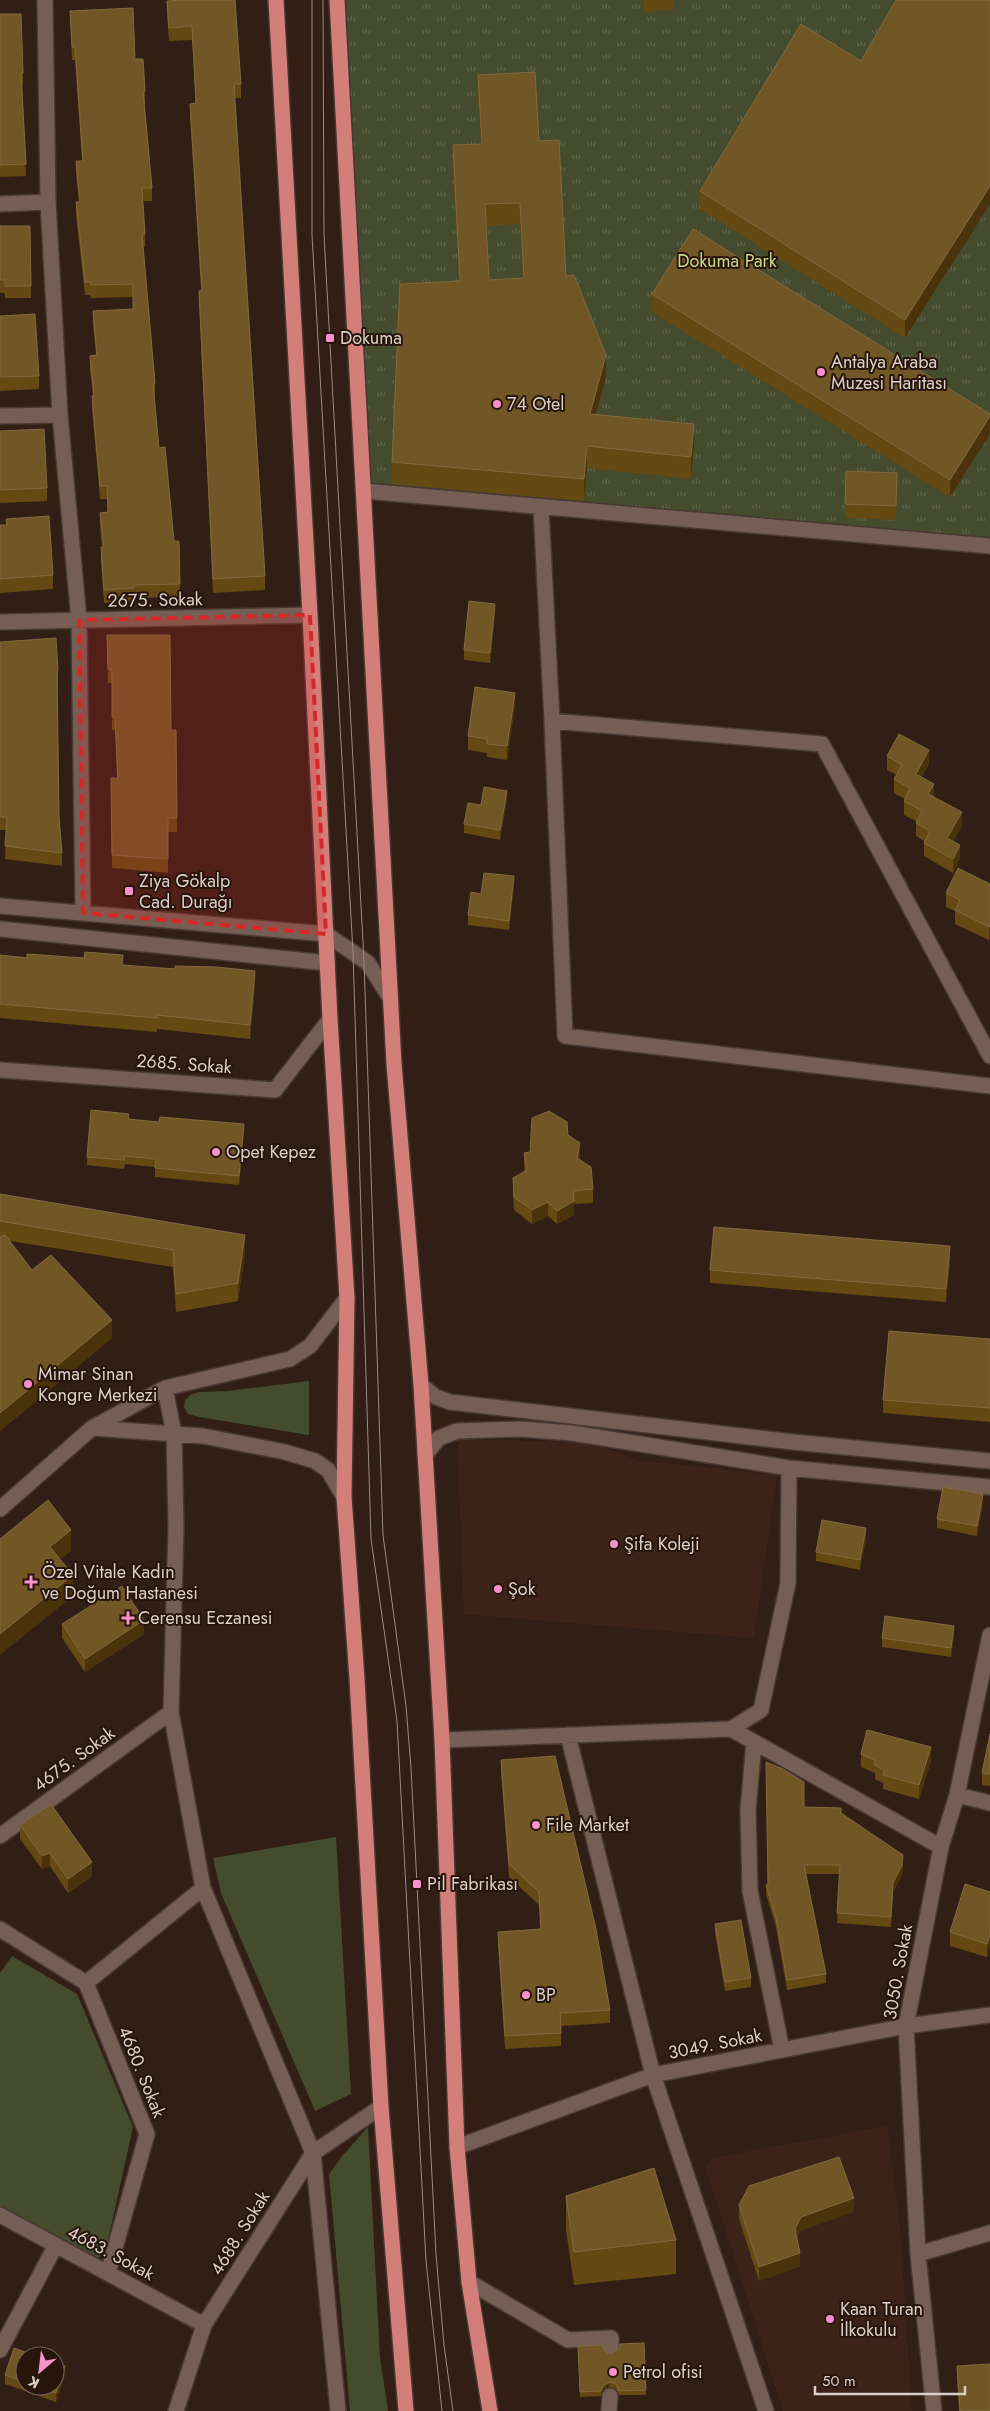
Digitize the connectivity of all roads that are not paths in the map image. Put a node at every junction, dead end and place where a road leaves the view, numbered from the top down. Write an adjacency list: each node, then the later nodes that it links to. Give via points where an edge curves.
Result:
1 (45, 0): 4 (street)
2 (276, 0): 11 (highway)
3 (337, 0): 8 (highway)
4 (48, 202): 5 (street); 6 (street)
5 (0, 204)
6 (60, 415): 7 (street); 12 (street)
7 (0, 416)
8 (364, 491): 9 (street); 20 (highway)
9 (541, 508): 10 (street); 14 (street)
10 (990, 546)
11 (310, 615): 12 (street, 2675. Sokak); 18 (highway)
12 (78, 620): 13 (street, 2675. Sokak); 16 (street)
13 (0, 622)
14 (552, 721): 22 (street, via 822,744); 24 (street, via 566,1036)
15 (0, 906): 16 (street)
16 (83, 913): 18 (street)
17 (0, 928): 19 (street)
18 (326, 934): 19 (highway); 20 (street, via 368,963)
19 (327, 963): 21 (highway)
20 (390, 998): 26 (highway)
21 (330, 1018): 23 (street, 2685. Sokak, via 275,1090); 25 (highway)
22 (990, 1056)
23 (0, 1070)
24 (990, 1086)
25 (347, 1298): 27 (street, via 310,1346 290,1359); 36 (highway)
26 (421, 1385): 28 (street, via 436,1397 450,1402); 32 (highway)
27 (165, 1388): 29 (street); 31 (street)
28 (519, 1411): 30 (street); 33 (street)
29 (92, 1428): 31 (street); 37 (street)
30 (520, 1429): 32 (street, via 457,1431 439,1438); 34 (street, via 572,1433)
31 (174, 1434): 36 (street, via 203,1436 315,1461 328,1470); 39 (street, via 176,1527)
32 (425, 1455): 42 (highway)
33 (990, 1461)
34 (789, 1468): 35 (street); 40 (street, via 788,1583 761,1710)
35 (990, 1487)
36 (344, 1497): 55 (highway)
37 (0, 1510)
38 (990, 1635): 44 (street, 3050. Sokak)
39 (171, 1712): 46 (street, 4675. Sokak); 48 (street)
40 (731, 1729): 41 (street); 43 (street)
41 (568, 1735): 42 (street); 54 (street)
42 (442, 1740): 56 (highway)
43 (754, 1742): 47 (street); 53 (street, via 748,1810 750,1891)
44 (958, 1795): 45 (street); 47 (street, 3050. Sokak)
45 (990, 1803)
46 (0, 1836)
47 (941, 1847): 52 (street, 3050. Sokak)
48 (203, 1888): 50 (street); 57 (street)
49 (0, 1929): 50 (street)
50 (86, 1983): 62 (street, 4680. Sokak, via 147,2134)
51 (990, 2015): 52 (street, 3049. Sokak)
52 (906, 2026): 53 (street, 3049. Sokak); 61 (street, 3050. Sokak)
53 (782, 2050): 54 (street, 3049. Sokak)
54 (653, 2075): 56 (street, 3049. Sokak); 73 (street)
55 (381, 2107): 57 (street, 4688. Sokak); 70 (highway)
56 (457, 2147): 63 (highway)
57 (313, 2153): 64 (street, 4688. Sokak); 69 (street)
58 (0, 2215): 60 (street, 4683. Sokak)
59 (990, 2234): 61 (street)
60 (56, 2245): 62 (street, 4683. Sokak); 66 (street)
61 (918, 2254): 74 (street, 3050. Sokak)
62 (108, 2273): 64 (street, 4683. Sokak)
63 (469, 2282): 65 (street, via 568,2340 611,2338); 71 (highway)
64 (204, 2325): 68 (street, 4688. Sokak)
65 (611, 2349)
66 (0, 2350)
67 (610, 2396): 72 (street)
68 (176, 2411)
69 (338, 2411)
70 (406, 2411)
71 (490, 2411)
72 (609, 2411)
73 (766, 2411)
74 (934, 2411)

